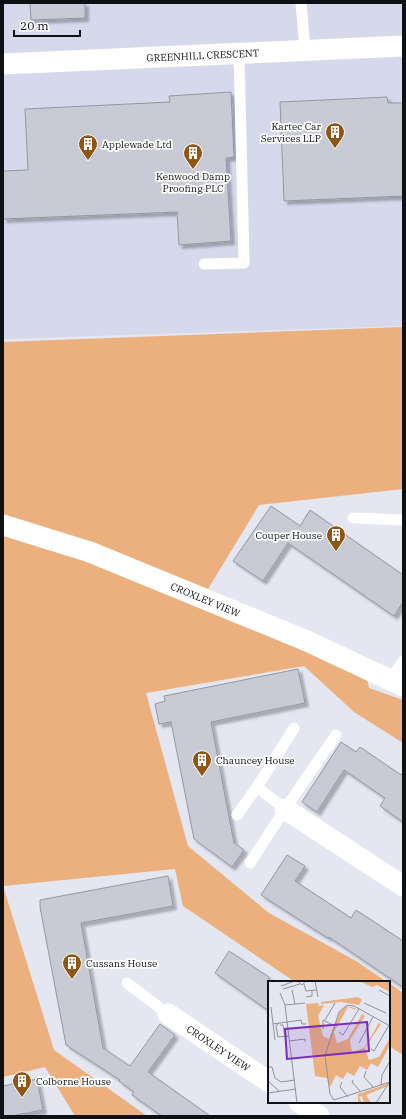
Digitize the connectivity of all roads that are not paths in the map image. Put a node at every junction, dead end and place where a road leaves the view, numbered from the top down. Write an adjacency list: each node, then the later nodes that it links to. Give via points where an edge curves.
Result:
1 (301, 3): 3 (lane)
2 (403, 46): 3 (street, GREENHILL CRESCENT)
3 (305, 50): 4 (street, GREENHILL CRESCENT)
4 (239, 53): 5 (street, GREENHILL CRESCENT); 6 (lane, via 244,263)
5 (3, 64)
6 (204, 264)
7 (353, 518): 8 (lane)
8 (403, 520)
9 (3, 525): 11 (street, CROXLEY VIEW, via 90,552 307,642)
10 (403, 661): 11 (lane)
11 (396, 683)
12 (294, 728): 14 (lane)
13 (336, 735): 15 (lane)
14 (257, 786): 15 (lane); 16 (lane)
15 (285, 809): 17 (lane); 18 (street)
16 (236, 815)
17 (250, 863)
18 (403, 886)
19 (127, 983): 20 (lane)
20 (168, 1014): 21 (street, CROXLEY VIEW)
21 (268, 1081)
22 (300, 1103): 23 (street)
23 (320, 1116)

